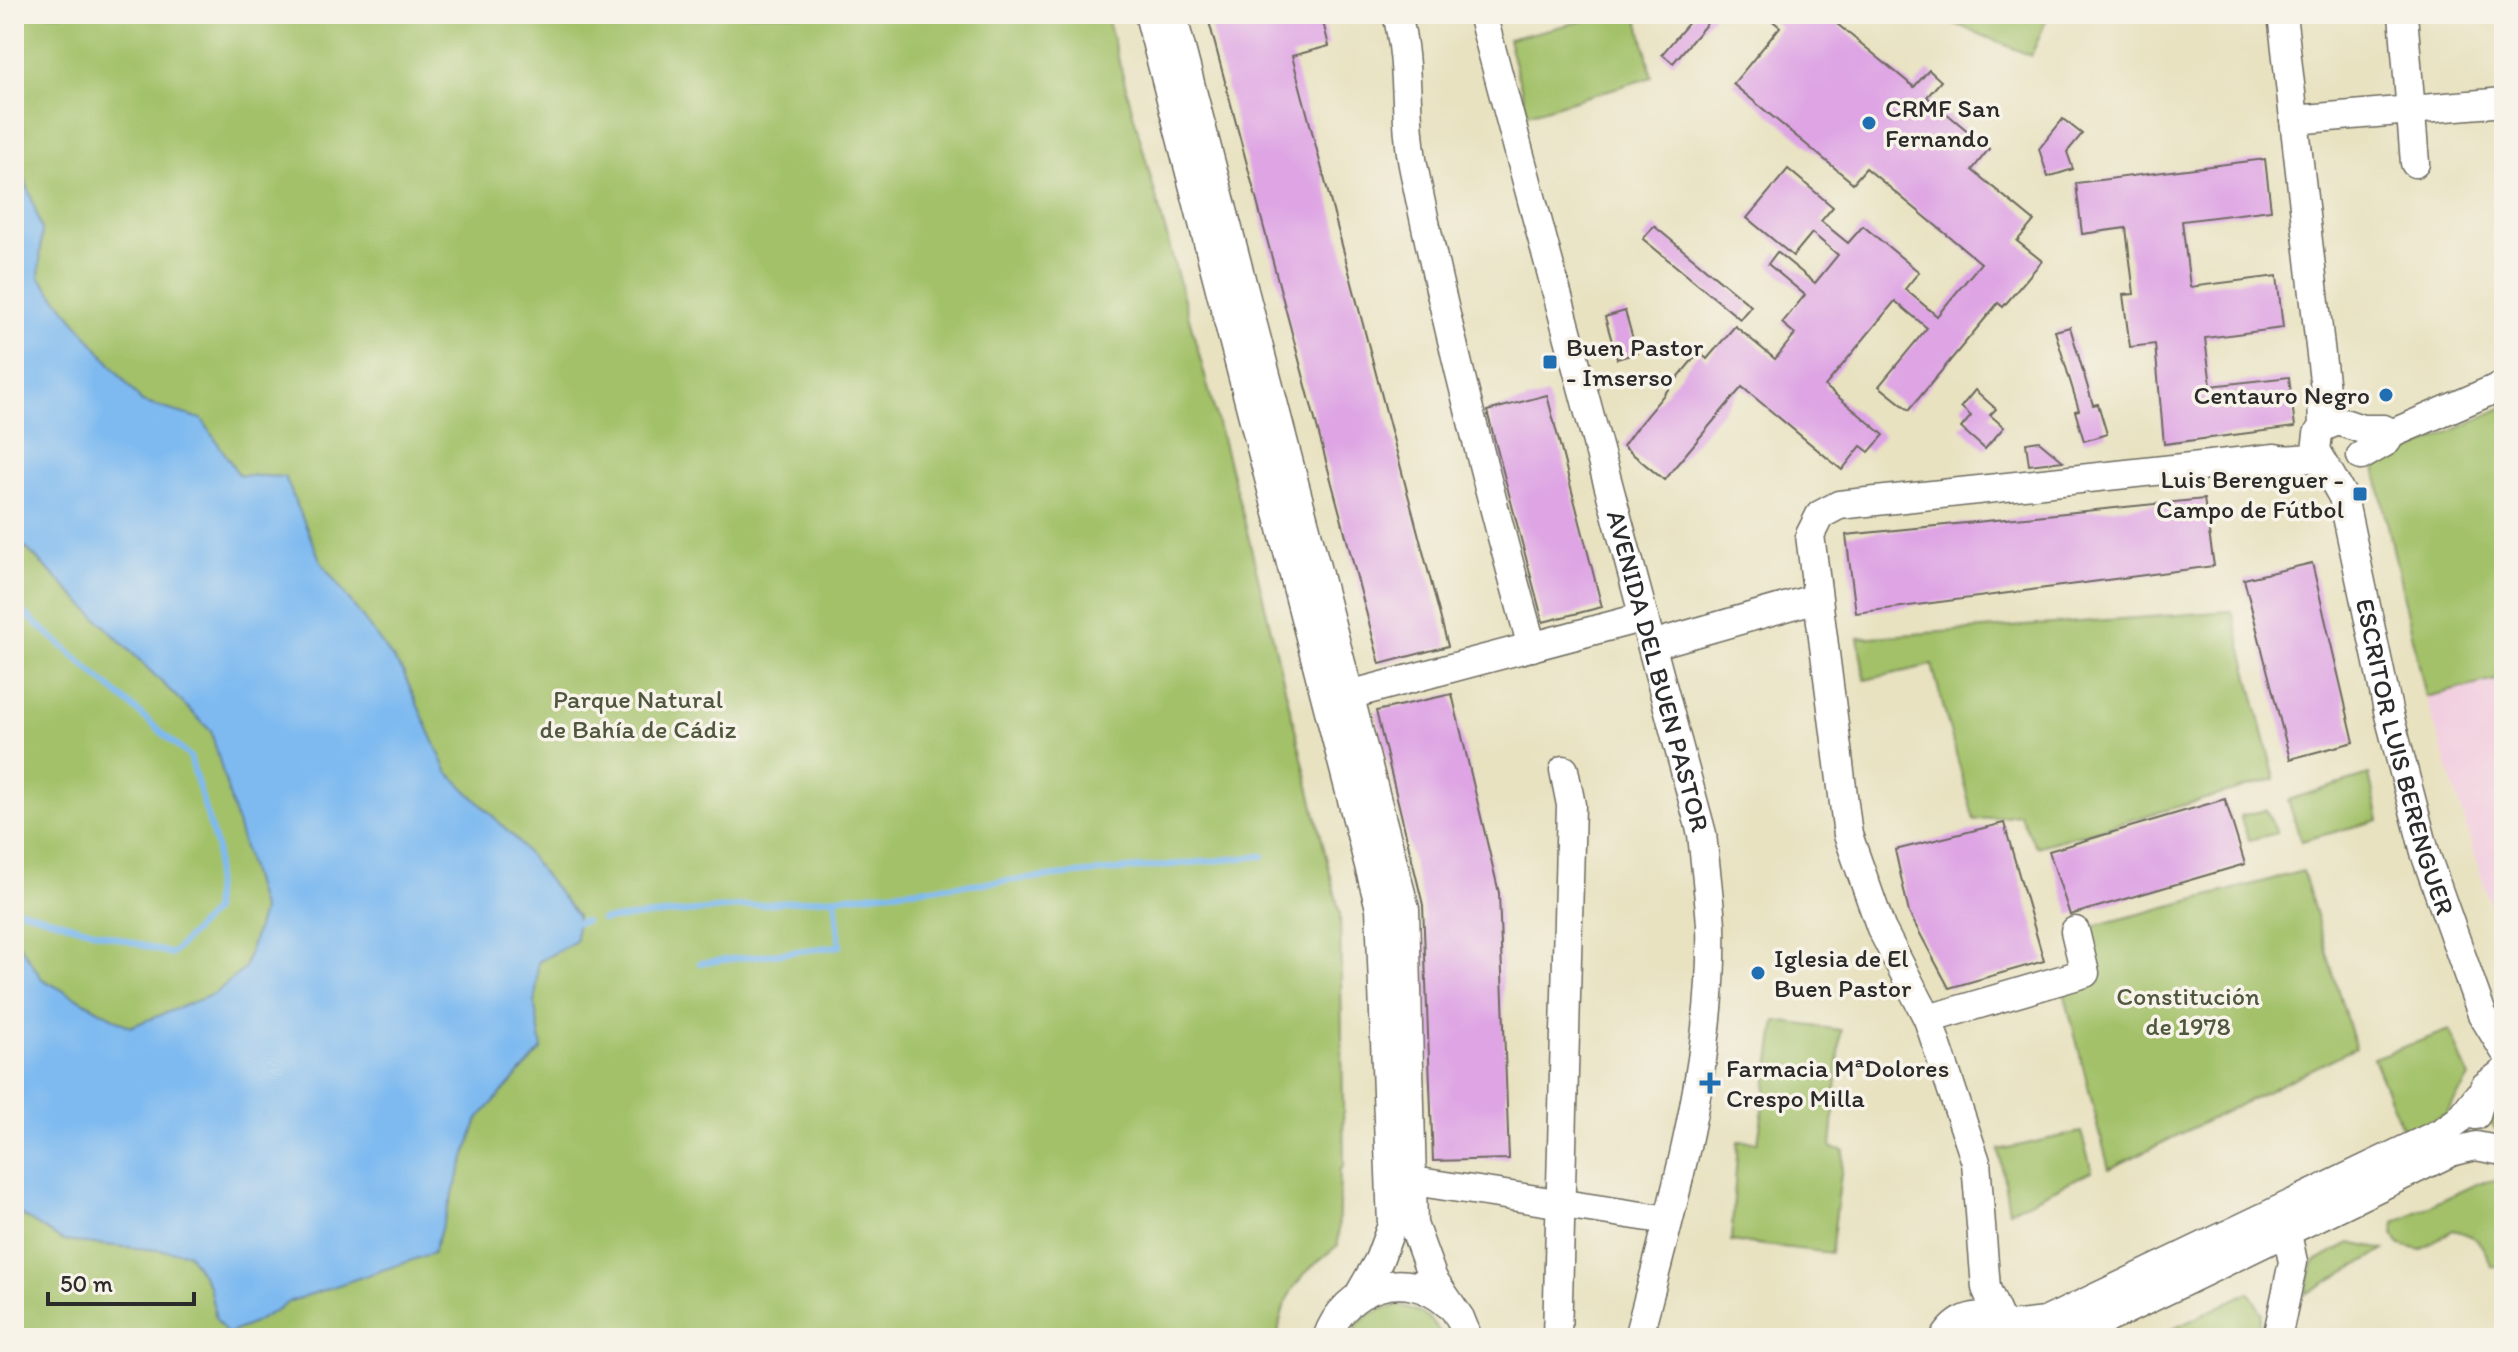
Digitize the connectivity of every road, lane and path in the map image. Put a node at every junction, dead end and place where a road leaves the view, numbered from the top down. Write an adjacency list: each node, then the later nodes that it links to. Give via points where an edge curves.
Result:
1 (1149, 14): 33 (street, via 1380,908 1392,1225)
2 (1172, 14): 20 (street)
3 (1397, 14): 19 (street, via 1407,57 1412,161 1422,208 1468,414)
4 (1482, 14): 17 (street, AVENIDA DEL BUEN PASTOR)
5 (2282, 14): 9 (street)
6 (2403, 14): 8 (street)
7 (2504, 102): 8 (street)
8 (2411, 110): 9 (street); 10 (street)
9 (2294, 120): 13 (street)
10 (2415, 163)
11 (2504, 385): 12 (street)
12 (2391, 434): 13 (street, via 2384,429); 14 (street)
13 (2331, 438): 14 (street, via 2341,469); 15 (street, ESCRITOR LUIS BERENGUER); 16 (street, via 2287,461 2275,458 1839,505 1820,515 1810,535)
14 (2358, 459): 15 (street)
15 (2343, 497): 23 (street, ESCRITOR LUIS BERENGUER, via 2389,715 2426,856)
16 (1817, 598): 18 (street); 24 (street, via 1848,835 1881,928)
17 (1644, 617): 18 (street, AVENIDA DEL BUEN PASTOR); 19 (street)
18 (1652, 645): 30 (street, AVENIDA DEL BUEN PASTOR, via 1702,834 1711,925 1708,1002)
19 (1532, 647): 20 (street)
20 (1349, 695): 28 (street, via 1405,909)
21 (1564, 770): 29 (street, via 1571,805)
22 (2075, 931): 24 (street, via 2085,973)
23 (2482, 1014): 25 (street, ESCRITOR LUIS BERENGUER); 26 (street, ESCRITOR LUIS BERENGUER)
24 (1928, 1019): 32 (street, via 1976,1162)
25 (2504, 1050)
26 (2489, 1085): 27 (street, ESCRITOR LUIS BERENGUER, via 2476,1118 2479,1129); 35 (street, via 2442,1132 2045,1322)
27 (2503, 1151): 31 (street, via 2476,1146 2451,1152)
28 (1413, 1181): 29 (street); 34 (street, via 1413,1224 1421,1252)
29 (1561, 1203): 30 (street); 39 (street)
30 (1668, 1220): 40 (street, AVENIDA DEL BUEN PASTOR)
31 (2287, 1233): 41 (street); 42 (street, via 2293,1262)
32 (1986, 1288): 35 (street); 36 (street)
33 (1359, 1295): 34 (street, via 1400,1284 1428,1290); 38 (street, via 1338,1314)
34 (1452, 1307): 37 (street)
35 (2009, 1328): 36 (street, via 1980,1315)
36 (1952, 1330)
37 (1469, 1336)
38 (1327, 1338)
39 (1557, 1338)
40 (1638, 1338)
41 (2068, 1338)
42 (2277, 1338)

